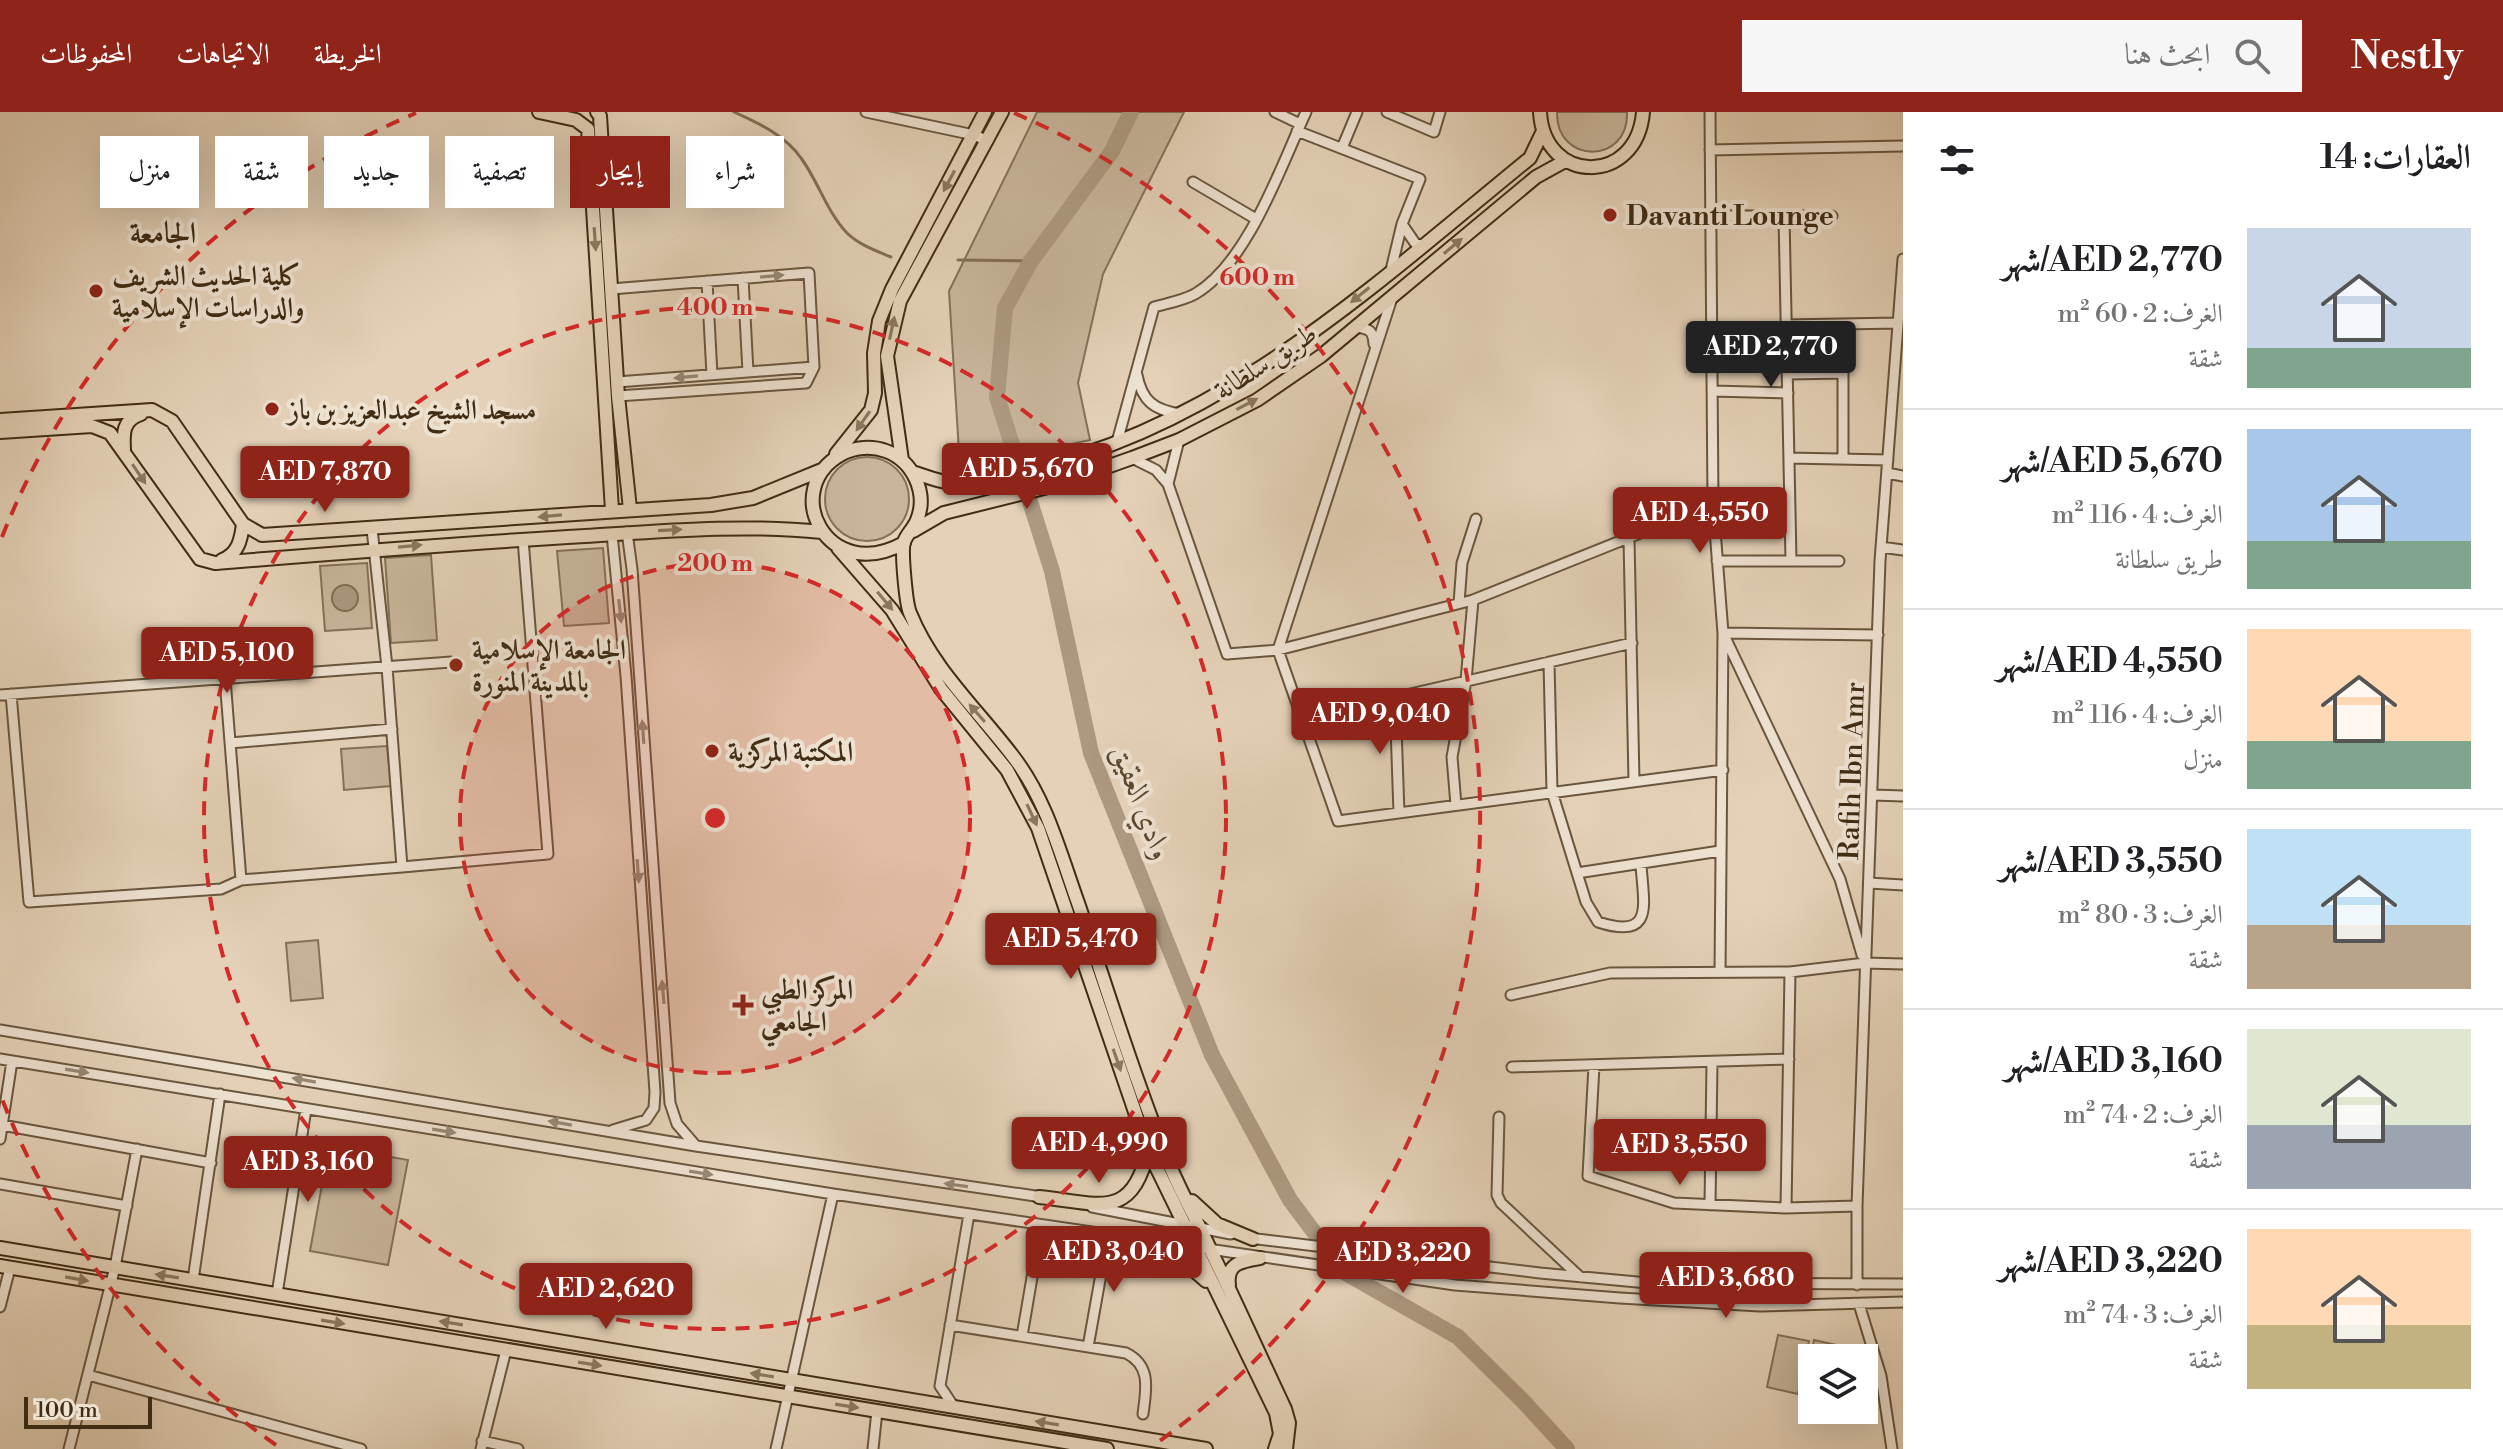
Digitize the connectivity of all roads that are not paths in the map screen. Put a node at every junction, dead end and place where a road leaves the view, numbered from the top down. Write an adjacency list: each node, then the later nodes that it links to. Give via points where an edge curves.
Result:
1 (539, 112): 70 (main road, one-way to 70, via 576,120 588,129)
2 (597, 112): 33 (main road)
3 (866, 112): 16 (street)
4 (985, 112): 16 (main road)
5 (1002, 112): 17 (main road)
6 (1275, 112): 14 (street)
7 (1306, 112): 14 (street)
8 (1357, 112): 19 (street)
9 (1387, 112): 10 (street, via 1434,132)
10 (1440, 112)
11 (1539, 112): 15 (main road)
12 (1643, 112): 21 (main road, via 1642,129 1624,157 1586,168)
13 (1710, 112): 20 (street)
14 (1298, 128): 19 (street); 26 (street)
15 (1542, 133): 21 (main road); 28 (main road, طريق سلطانة, via 1530,158)
16 (974, 135): 17 (street); 63 (main road, one-way to 63, via 879,321 871,410)
17 (988, 141): 61 (main road, one-way to 17, via 887,356 893,319)
18 (1903, 146): 20 (street)
19 (1342, 148): 27 (street, via 1420,179)
20 (1710, 150): 23 (street)
21 (1565, 161): 34 (main road, طريق سلطانة, one-way to 21, via 1536,177)
22 (1193, 182): 26 (street)
23 (1710, 216): 24 (street); 48 (street)
24 (1784, 216): 25 (street); 37 (street)
25 (1832, 216)
26 (1256, 219): 41 (street, via 1242,246 1212,281 1195,294 1154,307)
27 (1402, 224): 28 (street, via 1415,243); 30 (street)
28 (1423, 245): 30 (main road, طريق سلطانة)
29 (1903, 259): 35 (street, Rafih Ibn Amr)
30 (1391, 270): 52 (main road, طريق سلطانة, one-way to 52, via 1311,335)
31 (743, 278): 32 (street); 40 (street, one-way to 40, via 809,273); 42 (street)
32 (707, 281): 33 (street); 45 (street)
33 (611, 289): 46 (main road)
34 (1392, 298): 38 (main road, طريق سلطانة); 39 (street)
35 (1898, 323): 36 (street); 47 (street, Rafih Ibn Amr)
36 (1843, 324): 37 (street); 43 (street)
37 (1786, 325): 44 (street)
38 (1357, 327): 39 (street, via 1373,334); 55 (main road, طريق سلطانة, one-way to 38, via 1257,400)
39 (1374, 350): 98 (street)
40 (814, 367): 42 (street); 50 (street, via 806,383)
41 (1136, 371): 52 (street, via 1143,397 1151,405); 56 (street)
42 (748, 372): 45 (street)
43 (1843, 373): 44 (street); 60 (street)
44 (1787, 374): 49 (street)
45 (712, 375): 46 (street, one-way to 46)
46 (617, 382): 50 (main road)
47 (1898, 389): 62 (street, Rafih Ibn Amr)
48 (1712, 391): 49 (street); 68 (street)
49 (1788, 393): 59 (street)
50 (618, 396): 69 (main road)
51 (152, 410): 53 (main road); 57 (main road, via 131,417 122,431); 73 (main road, via 172,421)
52 (1180, 414): 56 (main road, طريق سلطانة)
53 (0, 420)
54 (0, 432): 57 (main road, via 92,426 110,433)
55 (1179, 440): 58 (main road, طريق سلطانة); 67 (street)
56 (1117, 442): 64 (main road, طريق سلطانة, via 1052,465 976,480 945,482)
57 (124, 452): 92 (main road, one-way to 92, via 200,559)
58 (1132, 458): 67 (street); 75 (main road, طريق سلطانة, via 1056,485 944,513)
59 (1789, 458): 60 (street); 90 (street)
60 (1843, 459): 62 (street)
61 (902, 460): 63 (main road, via 888,452 857,448); 64 (main road)
62 (1888, 460): 65 (street, Rafih Ibn Amr)
63 (826, 466): 69 (main road, via 753,498); 78 (main road, via 813,508)
64 (912, 472): 75 (main road, via 921,501)
65 (1887, 473): 66 (street); 85 (street, Rafih Ibn Amr)
66 (1903, 476)
67 (1168, 484): 98 (street, via 1227,654)
68 (1713, 504): 82 (street); 89 (street)
69 (630, 509): 70 (main road)
70 (612, 510): 71 (main road)
71 (579, 513): 74 (main road, one-way to 74); 80 (main road)
72 (1476, 519): 94 (street, via 1462,563)
73 (243, 524): 76 (main road, via 262,535); 92 (main road, via 238,548)
74 (372, 529): 76 (main road); 86 (street)
75 (913, 531): 84 (main road)
76 (323, 532): 88 (main road)
77 (627, 532): 78 (main road, one-way to 78); 79 (main road); 136 (street, one-way to 77)
78 (822, 532): 83 (main road)
79 (612, 534): 80 (main road); 135 (street, one-way to 135)
80 (580, 536): 81 (main road)
81 (523, 539): 86 (main road, one-way to 81); 118 (street, via 548,854)
82 (1629, 539): 93 (street); 97 (street)
83 (833, 543): 84 (main road, via 855,554 872,555); 145 (main road, one-way to 145, via 892,610 941,689 1023,796)
84 (904, 543): 147 (main road, one-way to 84, via 1051,824 1018,762 949,679 909,612)
85 (1881, 547): 87 (street); 96 (street, Rafih Ibn Amr)
86 (375, 549): 88 (main road); 101 (street)
87 (1903, 550)
88 (324, 554): 92 (main road)
89 (1717, 561): 90 (street); 95 (street)
90 (1791, 561): 91 (street)
91 (1839, 561)
92 (215, 563)
93 (1473, 600): 94 (street); 103 (street)
94 (1459, 603): 98 (street)
95 (1723, 633): 96 (street); 109 (street); 123 (street, via 1840,879)
96 (1878, 635): 112 (street, Rafih Ibn Amr)
97 (1632, 643): 100 (street); 110 (street)
98 (1278, 650): 106 (street)
99 (451, 662): 101 (street)
100 (1549, 662): 103 (street); 111 (street)
101 (387, 667): 102 (street); 107 (street)
102 (225, 679): 104 (street); 108 (street)
103 (1466, 681): 105 (street); 114 (street, via 1452,757)
104 (5, 695): 120 (street, via 29,902 221,889)
105 (1395, 698): 106 (street); 115 (street)
106 (1302, 719): 115 (street, via 1338,821)
107 (392, 729): 108 (street); 118 (street)
108 (230, 743): 120 (street)
109 (1723, 770): 110 (street); 116 (street)
110 (1634, 781): 111 (street)
111 (1552, 792): 114 (street); 119 (street)
112 (1873, 795): 113 (street); 121 (street, Rafih Ibn Amr)
113 (1903, 796)
114 (1456, 805): 115 (street)
115 (1399, 813)
116 (1720, 851): 117 (street); 125 (street)
117 (1641, 864): 119 (street); 119 (street, via 1644,911 1636,925 1598,922)
118 (402, 867): 120 (street)
119 (1577, 873)
120 (241, 880)
121 (1869, 883): 122 (street); 123 (street, Rafih Ibn Amr)
122 (1903, 885)
123 (1865, 963): 124 (street); 126 (street); 153 (street, Rafih Ibn Amr)
124 (1903, 964)
125 (1720, 972): 126 (street); 127 (street, via 1610,973)
126 (1790, 972): 130 (street)
127 (1511, 995)
128 (0, 1030): 141 (street, one-way to 128)
129 (0, 1059): 131 (street)
130 (1789, 1059): 132 (street); 154 (street)
131 (12, 1061): 137 (street, one-way to 137); 140 (street)
132 (1712, 1062): 133 (street); 151 (street)
133 (1594, 1066): 134 (street); 151 (street, via 1588,1176 1674,1203)
134 (1512, 1067)
135 (653, 1069): 136 (street); 141 (street, via 654,1108 646,1120)
136 (669, 1069): 143 (street, via 672,1114)
137 (220, 1094): 138 (street); 146 (street)
138 (306, 1109): 149 (street, one-way to 149); 173 (street)
139 (1499, 1117): 168 (street, via 1501,1203)
140 (2, 1125): 142 (street); 144 (street)
141 (606, 1131): 143 (street)
142 (0, 1139)
143 (696, 1146): 150 (street, one-way to 143)
144 (137, 1149): 146 (street); 152 (street)
145 (1148, 1150): 150 (main road, via 1134,1191 1116,1202); 157 (main road)
146 (211, 1163): 169 (street)
147 (1172, 1173): 158 (main road); 161 (main road, via 1217,1224)
148 (0, 1184): 152 (street)
149 (833, 1194): 155 (street); 183 (street)
150 (1039, 1197): 157 (street)
151 (1710, 1205): 154 (street)
152 (127, 1206): 167 (street)
153 (1857, 1206): 154 (street); 172 (street, Rafih Ibn Amr)
154 (1786, 1208)
155 (969, 1214): 156 (street); 178 (street)
156 (1041, 1225): 159 (street); 179 (street)
157 (1183, 1225): 158 (street); 162 (main road)
158 (1200, 1228): 161 (street); 164 (main road)
159 (1108, 1235): 160 (street); 180 (street)
160 (1130, 1238): 162 (street); 174 (main road, via 1191,1266)
161 (1253, 1239): 168 (street)
162 (1193, 1246): 164 (street); 174 (main road)
163 (0, 1248): 167 (main road)
164 (1210, 1248): 165 (street); 174 (main road)
165 (1260, 1258): 174 (main road, via 1239,1262 1230,1270); 176 (street, via 1455,1285 1620,1298 1760,1306)
166 (5, 1267): 171 (main road, one-way to 171); 177 (street)
167 (115, 1267): 169 (main road, one-way to 167); 171 (street)
168 (1580, 1277): 172 (street, via 1648,1283)
169 (193, 1280): 173 (main road)
170 (1903, 1284): 172 (street)
171 (111, 1285): 181 (main road, one-way to 181); 182 (street)
172 (1857, 1285)
173 (277, 1294): 183 (main road, one-way to 173)
174 (1228, 1299): 197 (main road, via 1276,1413 1280,1434); 198 (main road, via 1285,1409)
175 (1903, 1302): 176 (street)
176 (1859, 1304): 199 (street, via 1881,1376)
177 (0, 1307)
178 (950, 1325): 179 (street); 185 (street, via 940,1386)
179 (1022, 1336): 180 (street)
180 (1088, 1347): 187 (street, via 1126,1353 1142,1365)
181 (506, 1350): 184 (main road, one-way to 184); 189 (street)
182 (88, 1375): 188 (street); 190 (street)
183 (792, 1380): 184 (street); 185 (main road)
184 (787, 1396): 186 (main road, one-way to 186); 193 (street)
185 (954, 1407): 196 (main road, one-way to 185)
186 (877, 1411): 194 (street); 195 (main road)
187 (1143, 1414)
188 (328, 1445): 191 (street)
189 (482, 1445): 192 (street)
190 (69, 1449)
191 (361, 1449)
192 (518, 1449)
193 (776, 1449)
194 (873, 1449)
195 (1107, 1449)
196 (1206, 1449)
197 (1275, 1449)
198 (1286, 1449)
199 (1892, 1449)

